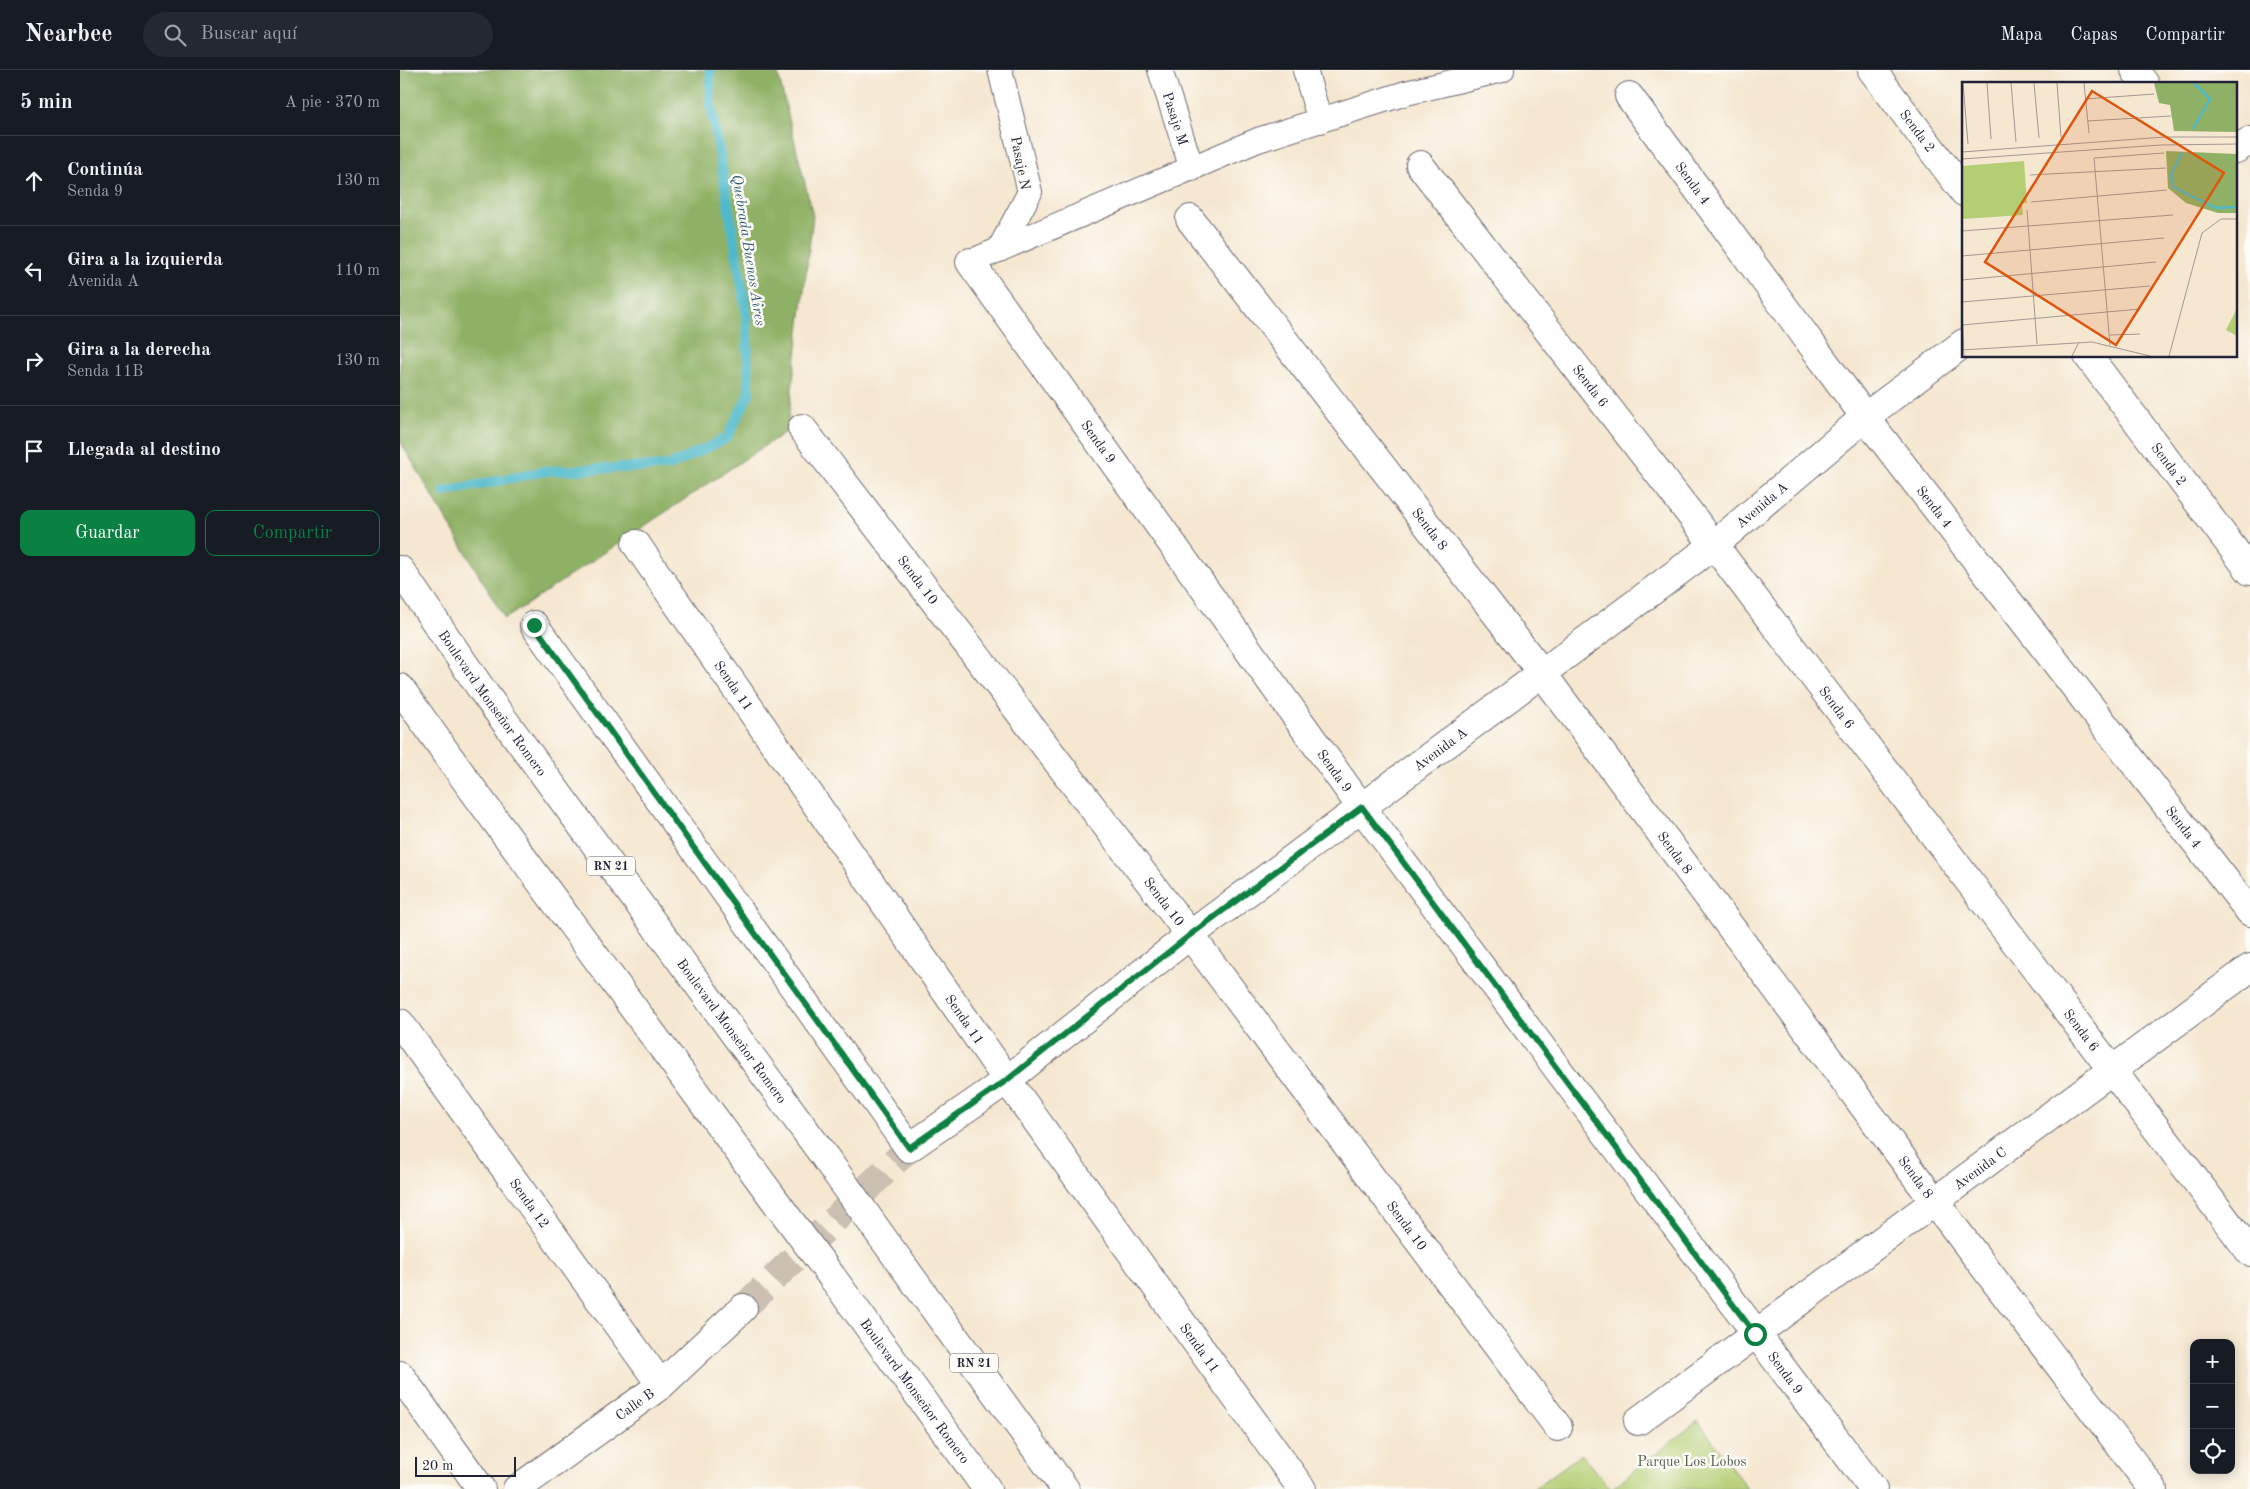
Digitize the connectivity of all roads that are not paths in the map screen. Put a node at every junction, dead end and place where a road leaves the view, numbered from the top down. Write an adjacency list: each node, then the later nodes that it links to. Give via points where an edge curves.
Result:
1 (1000, 70): 17 (street, Pasaje N, via 1030,192)
2 (1160, 70): 14 (street, Pasaje M)
3 (1306, 70): 10 (street)
4 (1502, 70): 7 (street)
5 (1872, 70): 15 (main road, Senda 2)
6 (2135, 70): 8 (main road)
7 (1460, 75): 10 (street)
8 (2144, 82)
9 (1629, 96): 21 (main road, Senda 4)
10 (1320, 121): 14 (street, via 1258,140)
11 (2250, 141): 12 (main road)
12 (2238, 149)
13 (1420, 165): 24 (main road, Senda 6)
14 (1192, 169): 17 (street)
15 (1962, 189)
16 (1190, 220): 28 (main road, Senda 8)
17 (999, 250): 18 (street)
18 (970, 262): 30 (main road, Senda 9)
19 (1962, 344): 21 (main road, Avenida A)
20 (2090, 358): 26 (main road, Senda 2)
21 (1865, 417): 24 (main road, Avenida A); 31 (main road, Senda 4)
22 (802, 428): 32 (main road, Senda 10)
23 (636, 544): 36 (main road, Senda 11)
24 (1714, 546): 28 (main road, Avenida A); 35 (main road, Senda 6)
25 (400, 570): 48 (main road, Boulevard Monseñor Romero / RN 21, bridge, via 482,690)
26 (2250, 571)
27 (534, 625): 36 (main road, Avenida A, via 909,1148)
28 (1542, 673): 30 (main road, Avenida A); 37 (main road, Senda 8)
29 (400, 688): 47 (main road, Boulevard Monseñor Romero, bridge)
30 (1362, 807): 32 (main road, Avenida A); 40 (main road, Senda 9)
31 (2250, 912)
32 (1190, 935): 36 (main road, Avenida A); 44 (main road, Senda 10)
33 (2250, 968): 35 (main road, Avenida C)
34 (400, 1023): 42 (main road, Senda 12)
35 (2110, 1071): 37 (main road, Avenida C); 38 (main road, Senda 6)
36 (1007, 1080): 49 (main road, Senda 11)
37 (1934, 1201): 40 (main road, Avenida C); 51 (main road, Senda 8)
38 (2250, 1252)
39 (743, 1308): 42 (main road, Calle B)
40 (1755, 1334): 43 (main road, Avenida C); 50 (main road, Senda 9)
41 (400, 1375): 45 (main road)
42 (661, 1385): 46 (main road, Calle B)
43 (1638, 1421)
44 (1558, 1427)
45 (481, 1489)
46 (517, 1489)
47 (987, 1489)
48 (1065, 1489)
49 (1302, 1489)
50 (1873, 1489)
51 (2153, 1489)

